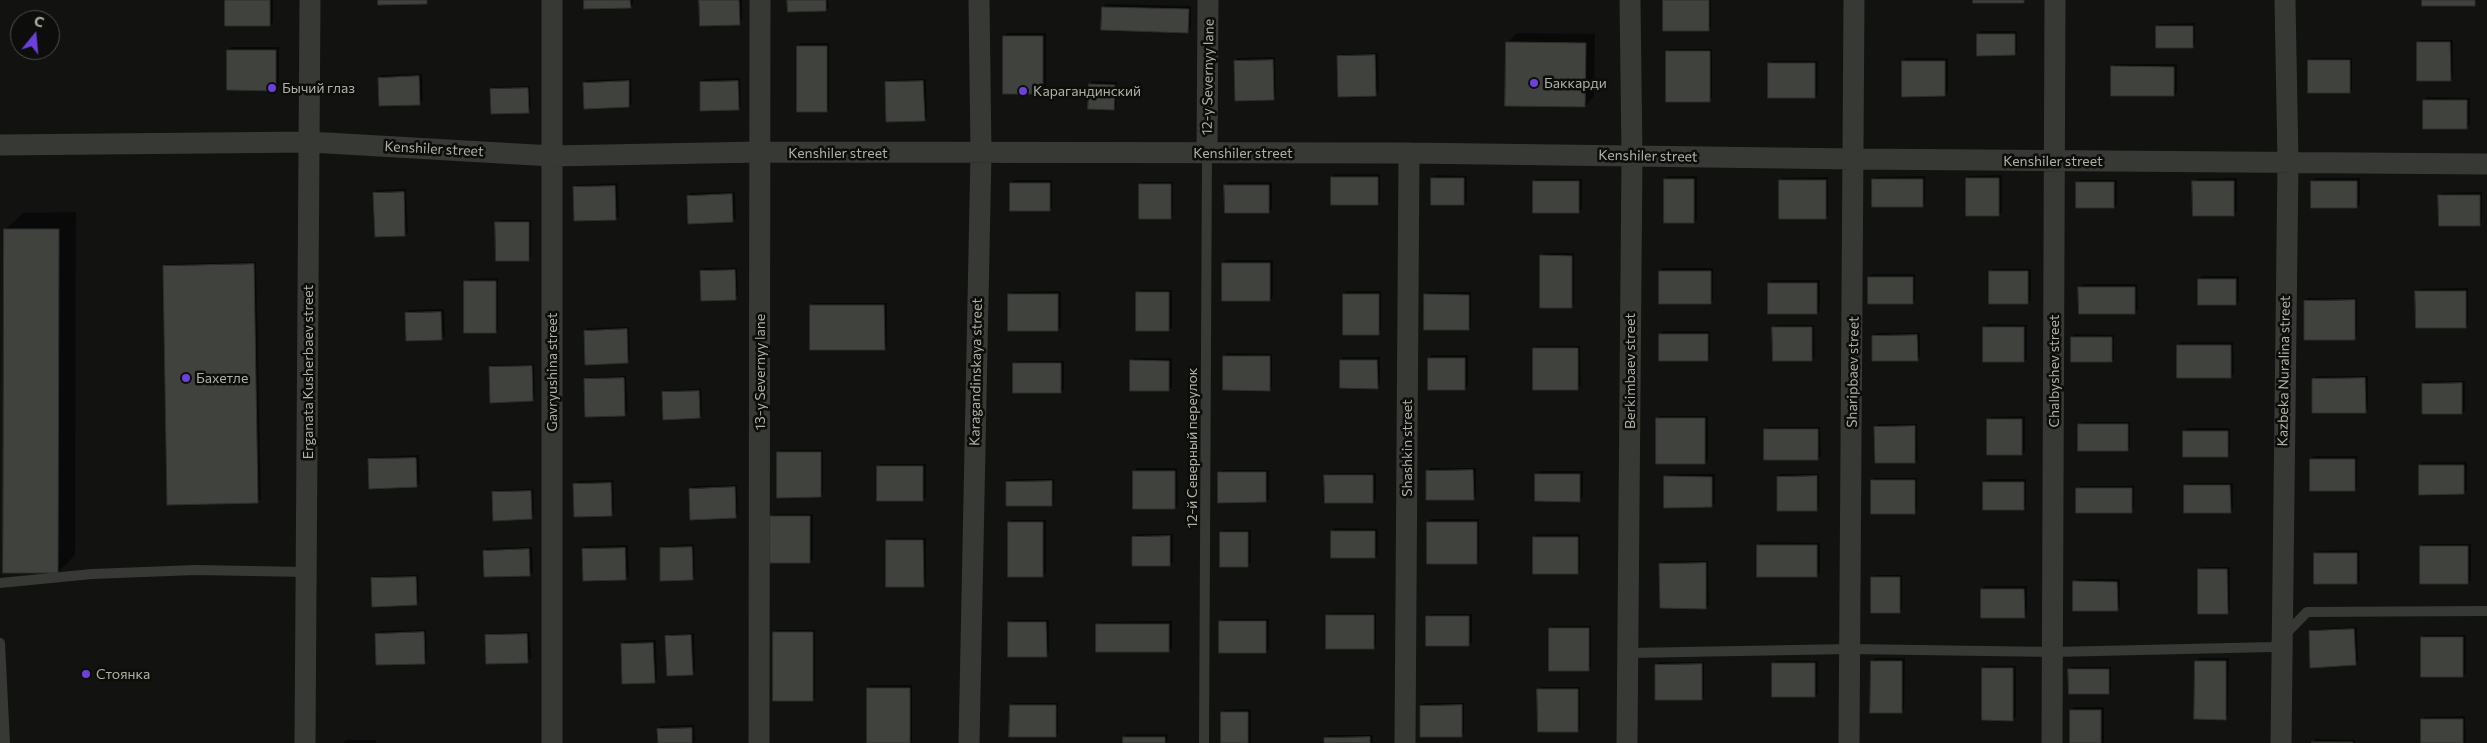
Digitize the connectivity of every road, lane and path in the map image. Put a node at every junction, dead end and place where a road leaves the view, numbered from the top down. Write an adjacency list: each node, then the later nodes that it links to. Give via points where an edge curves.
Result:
1 (310, 0): 10 (street, Erganata Kusherbaev street)
2 (552, 0): 16 (street, Gavryushina street)
3 (760, 0): 12 (street, 13-y Severnyy lane)
4 (980, 0): 13 (street, Karagandinskaya street)
5 (1208, 0): 14 (street, 12-y Severnyy lane)
6 (1630, 0): 17 (street, Berkimbaev street)
7 (1854, 0): 18 (street, Sharipbaev street)
8 (2056, 0): 19 (street, Chalbyshev street)
9 (2285, 0): 20 (street, Kazbeka Nuralina street)
10 (310, 142): 11 (street, Kenshiler street); 16 (street, Kenshiler street); 22 (street, Erganata Kusherbaev street)
11 (0, 145)
12 (760, 152): 13 (street, Kenshiler street); 16 (street, Kenshiler street); 33 (street, 13-y Severnyy lane)
13 (981, 153): 14 (street, Kenshiler street); 34 (street, Karagandinskaya street)
14 (1207, 153): 15 (street, Kenshiler street); 35 (lane, 12-й Северный переулок)
15 (1410, 153): 17 (street, Kenshiler street); 36 (street, Shashkin street)
16 (552, 156): 32 (street, Gavryushina street)
17 (1632, 156): 18 (street, Kenshiler street); 29 (street, Berkimbaev street)
18 (1854, 159): 19 (street, Kenshiler street); 27 (street, Sharipbaev street)
19 (2055, 161): 20 (street, Kenshiler street); 28 (street, Chalbyshev street)
20 (2288, 162): 21 (street, Kenshiler street); 25 (street, Kazbeka Nuralina street)
21 (2487, 164)
22 (306, 572): 23 (lane, via 196,570 92,574); 31 (street, Erganata Kusherbaev street)
23 (0, 583)
24 (2487, 611): 25 (lane, via 2306,612)
25 (2280, 638): 28 (lane, via 2273,647); 40 (street, Kazbeka Nuralina street)
26 (0, 643): 30 (lane)
27 (1850, 649): 28 (lane); 29 (lane); 38 (street, Sharipbaev street)
28 (2053, 652): 39 (street, Chalbyshev street)
29 (1628, 653): 37 (street, Berkimbaev street)
30 (5, 743)
31 (305, 743)
32 (552, 743)
33 (759, 743)
34 (969, 743)
35 (1204, 743)
36 (1405, 743)
37 (1627, 743)
38 (1850, 743)
39 (2052, 743)
40 (2281, 743)

